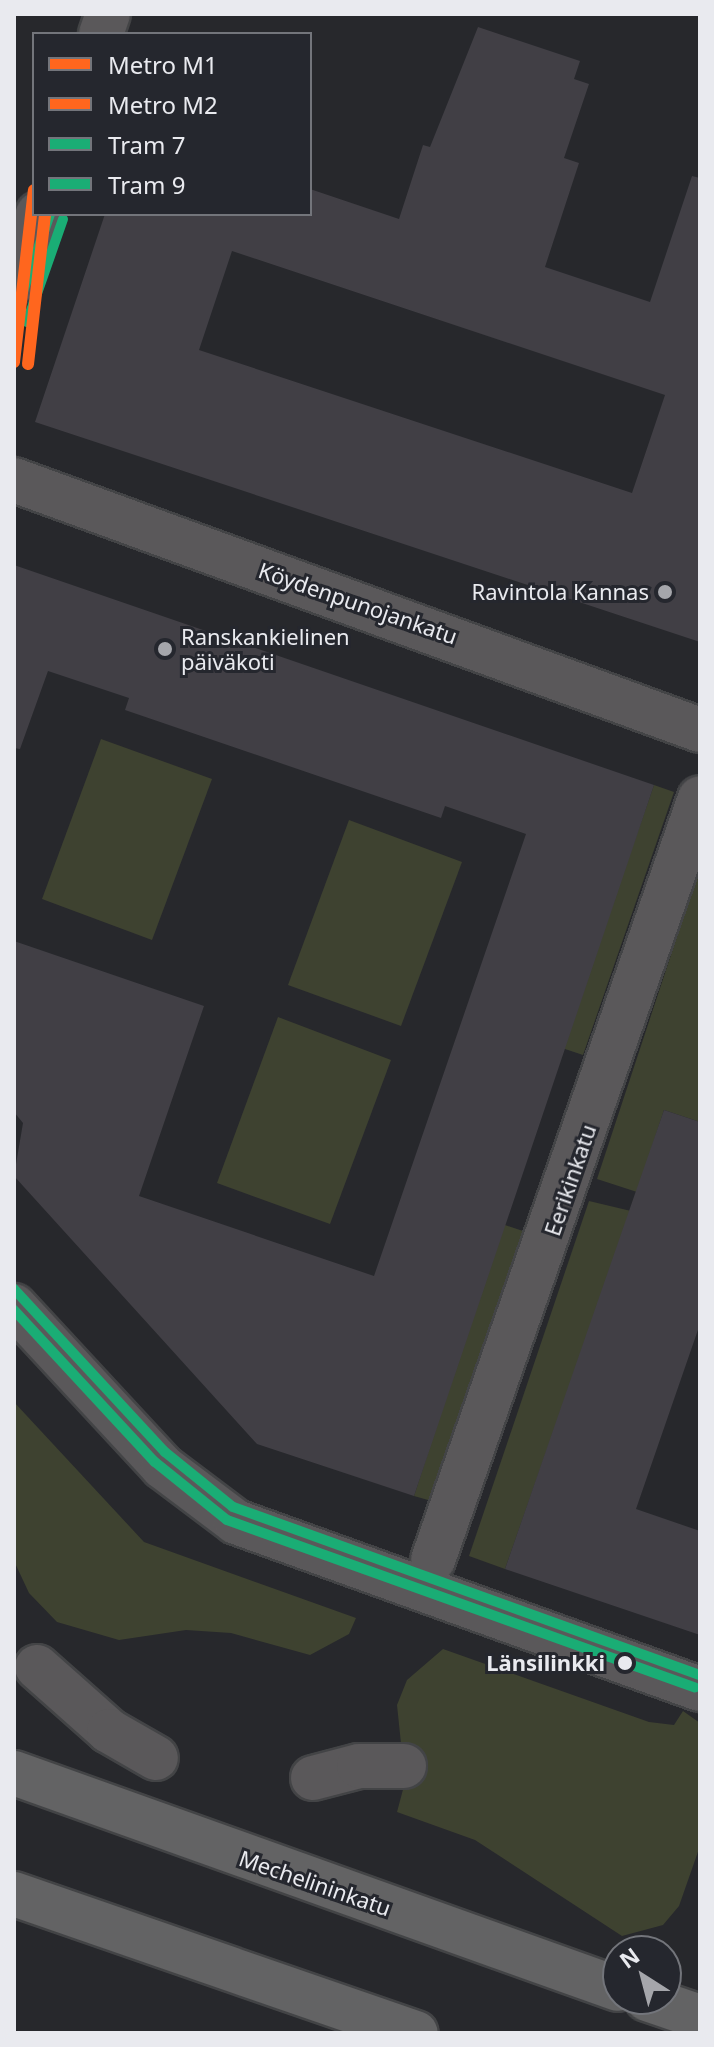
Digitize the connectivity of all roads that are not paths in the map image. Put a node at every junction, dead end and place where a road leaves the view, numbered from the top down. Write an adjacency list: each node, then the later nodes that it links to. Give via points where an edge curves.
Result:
1 (37, 216): 2 (street)
2 (14, 283)
3 (14, 480): 4 (street, Köydenpunojankatu)
4 (700, 730)
5 (700, 798): 7 (street, Eerikinkatu)
6 (14, 1306): 9 (street, via 163,1467 236,1522)
7 (433, 1560)
8 (37, 1667): 10 (street, via 109,1731)
9 (700, 1689)
10 (156, 1758)
11 (404, 1766): 13 (street, via 359,1766)
12 (27, 1778): 15 (main road, Mechelininkatu)
13 (313, 1778)
14 (14, 1894): 16 (main road)
15 (602, 1983)
16 (416, 2033)

